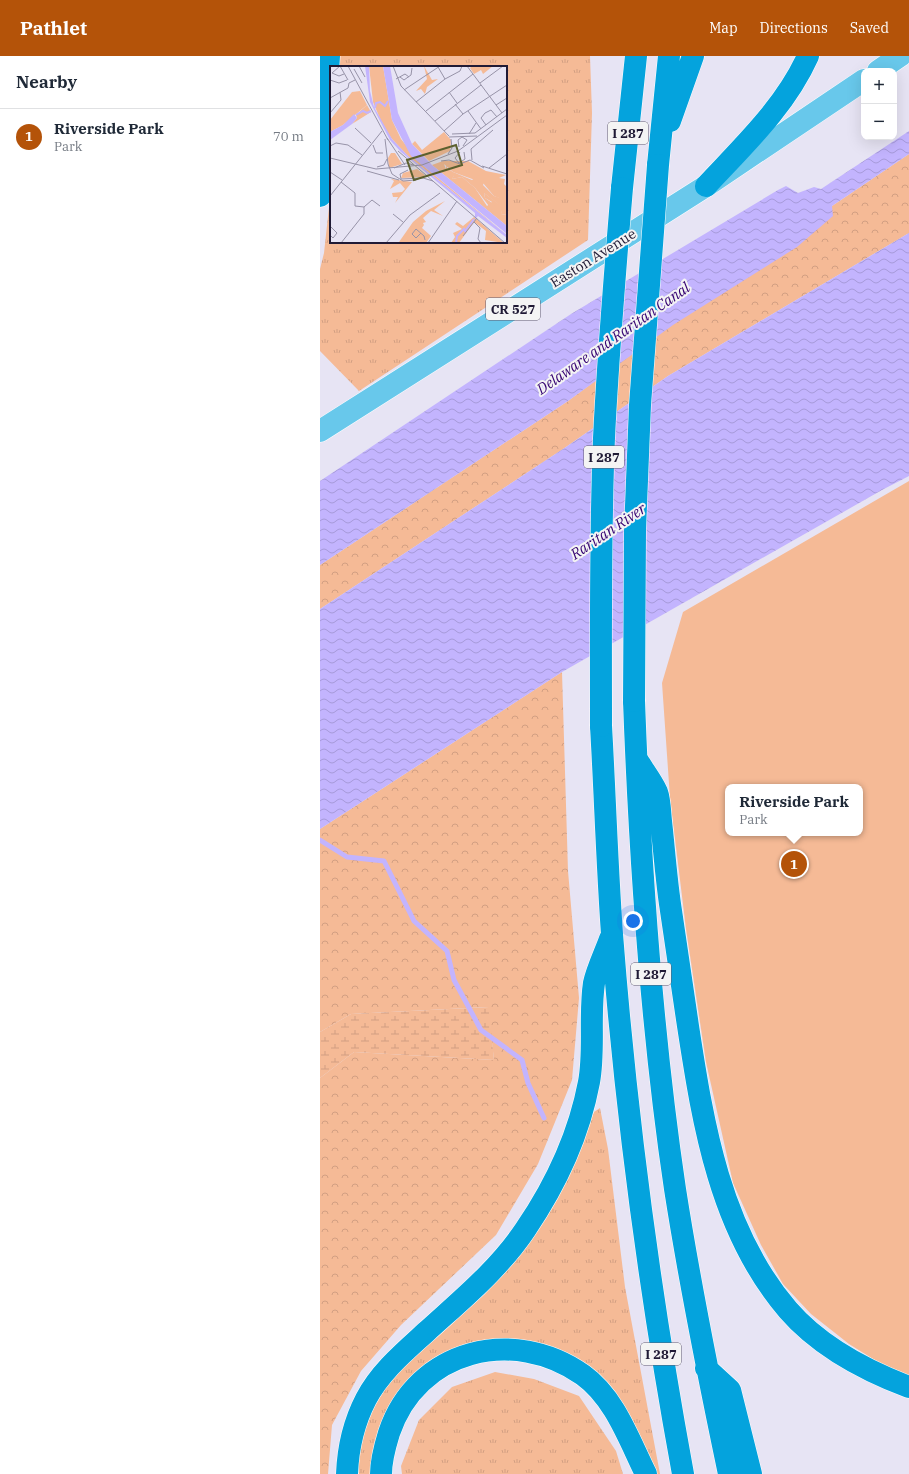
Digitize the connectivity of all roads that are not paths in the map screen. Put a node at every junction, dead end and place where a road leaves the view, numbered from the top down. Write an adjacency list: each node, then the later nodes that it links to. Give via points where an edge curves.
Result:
1 (329, 56): 13 (highway)
2 (620, 56): 9 (highway)
3 (636, 56): 9 (highway, I 287)
4 (669, 56): 11 (highway, I 287)
5 (693, 56): 11 (highway)
6 (808, 56): 12 (highway, via 778,108)
7 (900, 56): 8 (main road)
8 (882, 68)
9 (633, 78): 16 (highway, I 287, bridge, via 611,314 604,439 601,726)
10 (861, 82): 12 (main road, Easton Avenue / CR 527)
11 (658, 159): 15 (highway, I 287, bridge, via 640,405 634,701)
12 (706, 186): 14 (main road, Easton Avenue / CR 527)
13 (320, 196)
14 (324, 427)
15 (636, 758): 17 (highway, I 287, via 647,936 659,1062 675,1189); 18 (highway, via 658,793 670,902 701,1108 722,1190 738,1228 752,1259 770,1287 803,1325 858,1365)
16 (612, 933): 19 (highway, via 594,983 589,1081 581,1114 558,1174 525,1230 486,1278 392,1363 378,1380 366,1399 354,1428); 22 (highway, I 287, via 629,1112 652,1292)
17 (706, 1368): 23 (highway, I 287); 24 (highway, via 730,1390)
18 (909, 1387)
19 (347, 1474)
20 (381, 1474): 21 (highway, via 385,1446 393,1422 418,1385 444,1364 461,1357 476,1352 508,1349 555,1359 584,1376 606,1399 620,1420)
21 (646, 1474)
22 (683, 1474)
23 (729, 1474)
24 (751, 1474)

